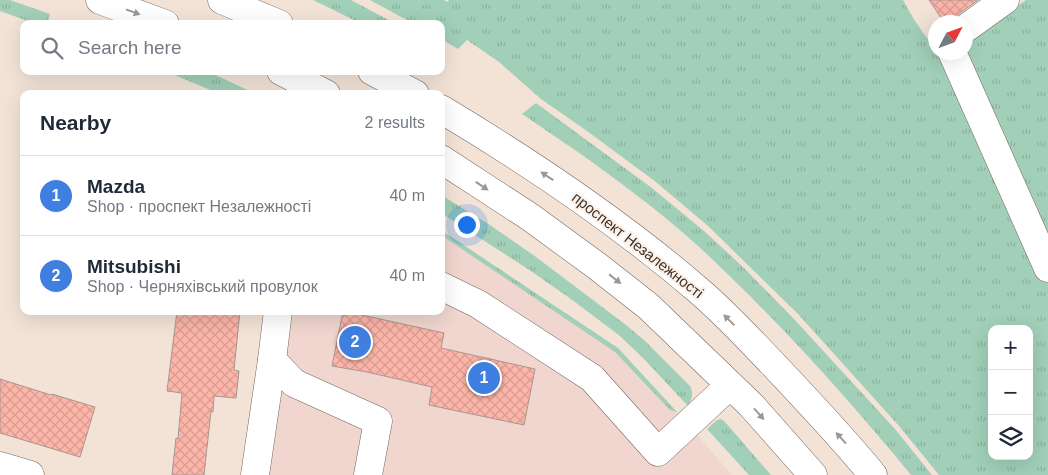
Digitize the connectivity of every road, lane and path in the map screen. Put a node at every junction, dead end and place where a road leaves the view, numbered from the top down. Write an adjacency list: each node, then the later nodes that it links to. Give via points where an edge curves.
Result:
1 (100, 0): 4 (main road, one-way to 4)
2 (222, 0): 5 (main road)
3 (1006, 0): 6 (main road)
4 (154, 20)
5 (270, 20)
6 (973, 23)
7 (956, 60): 14 (main road)
8 (288, 75): 10 (main road)
9 (379, 75): 11 (main road)
10 (314, 90)
11 (408, 90)
12 (445, 111): 24 (main road, проспект Незалежності, one-way to 12, via 796,388 699,291 637,240 561,185)
13 (445, 162): 18 (main road, one-way to 18, via 598,266 648,306)
14 (1048, 268)
15 (445, 288): 18 (main road, via 478,304 592,378 658,452)
16 (278, 315): 17 (main road)
17 (272, 360): 21 (main road); 22 (main road, via 294,383 378,421)
18 (730, 385): 23 (main road, one-way to 23)
19 (0, 466): 20 (main road)
20 (30, 475)
21 (255, 475)
22 (368, 475)
23 (814, 475)
24 (873, 475)

